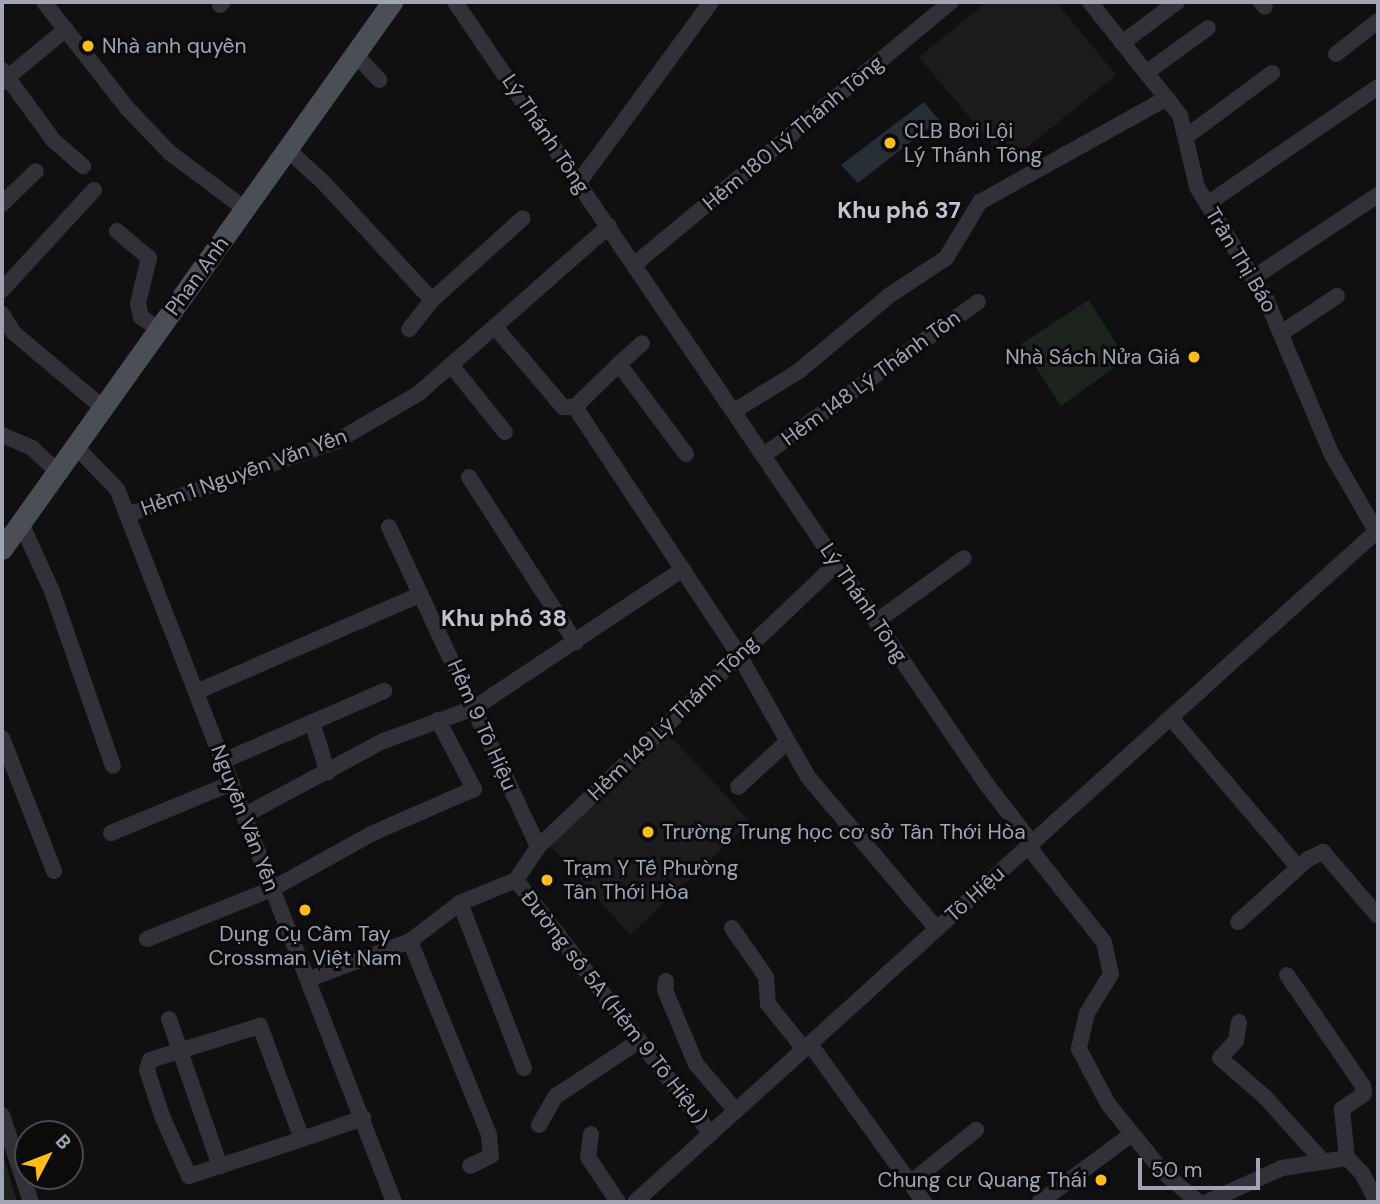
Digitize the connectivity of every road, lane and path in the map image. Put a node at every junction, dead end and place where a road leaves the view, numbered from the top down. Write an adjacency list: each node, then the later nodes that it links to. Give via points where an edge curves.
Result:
1 (44, 2): 10 (street)
2 (391, 2): 12 (main road, Phan Anh)
3 (456, 2): 24 (street, Lý Thánh Tông)
4 (710, 2): 24 (street)
5 (1090, 2): 11 (street, Trần Thị Báo)
6 (1177, 2): 11 (street)
7 (946, 3): 33 (street, Hẻm 180 Lý Thánh Tông)
8 (1378, 21): 13 (street)
9 (1208, 27): 14 (street)
10 (66, 29): 16 (street); 29 (street, via 127,108 170,153)
11 (1122, 43): 14 (street, Trần Thị Báo)
12 (354, 53): 17 (street); 21 (main road, Phan Anh)
13 (1336, 54)
14 (1147, 72): 19 (street, Trần Thị Báo)
15 (1272, 74): 20 (street)
16 (4, 77): 22 (street, via 53,139)
17 (379, 80)
18 (1378, 87): 28 (street)
19 (1167, 98): 20 (street, Trần Thị Báo, via 1180,115); 51 (street, via 980,202 946,258 890,295 799,371)
20 (1187, 136): 28 (street, Trần Thị Báo, via 1192,176)
21 (287, 149): 29 (main road, Phan Anh); 37 (street, via 343,202)
22 (83, 166)
23 (36, 171): 27 (street)
24 (579, 182): 31 (street, Lý Thánh Tông)
25 (94, 190): 35 (street)
26 (1378, 195): 34 (street)
27 (2, 204)
28 (1207, 204): 34 (street, Trần Thị Báo)
29 (245, 209): 41 (main road, Phan Anh)
30 (523, 218): 37 (street)
31 (609, 226): 33 (street, Lý Thánh Tông); 40 (street, Hẻm 1 Nguyễn Văn Yến)
32 (117, 231): 41 (street, via 149,258 138,303 141,317)
33 (635, 264): 51 (street, Lý Thánh Tông)
34 (1253, 278): 43 (street, Trần Thị Báo)
35 (2, 290)
36 (1337, 296): 43 (street)
37 (432, 300): 42 (street)
38 (978, 302): 56 (street, Hẻm 148 Lý Thánh Tôn)
39 (2, 314): 44 (street)
40 (495, 327): 48 (street, Hẻm 1 Nguyễn Văn Yến); 49 (street, via 563,407)
41 (159, 329): 50 (main road, Phan Anh)
42 (409, 329)
43 (1283, 332): 62 (street, Trần Thị Báo, via 1332,455)
44 (14, 333): 46 (street); 50 (street)
45 (642, 342): 47 (street)
46 (2, 345)
47 (619, 364): 49 (street); 55 (street)
48 (451, 365): 52 (street); 59 (street, Hẻm 1 Nguyễn Văn Yến, via 419,393 337,441)
49 (581, 398): 66 (street)
50 (103, 408): 54 (main road, Phan Anh)
51 (734, 411): 56 (street, Lý Thánh Tông)
52 (505, 432)
53 (2, 435): 57 (street, via 32,448)
54 (76, 447): 57 (main road, Phan Anh); 59 (street, Nguyễn Văn Yến, via 108,477)
55 (686, 454)
56 (764, 455): 65 (street, Lý Thánh Tông)
57 (58, 472): 60 (main road, Phan Anh)
58 (469, 477): 69 (street)
59 (127, 515): 72 (street, Nguyễn Văn Yến)
60 (21, 523): 63 (main road, Phan Anh); 80 (street, via 52,590)
61 (389, 527): 67 (street, Hẻm 9 Tô Hiệu)
62 (1378, 532): 74 (street, Tô Hiệu)
63 (2, 549)
64 (964, 558): 68 (street)
65 (837, 563): 68 (street, Lý Thánh Tông); 70 (street, Hẻm 149 Lý Thánh Tông)
66 (684, 569): 69 (street); 70 (street)
67 (421, 594): 72 (street); 73 (street, Hẻm 9 Tô Hiệu)
68 (877, 621): 86 (street, Lý Thánh Tông)
69 (576, 643): 73 (street)
70 (739, 655): 78 (street); 87 (street, Hẻm 149 Lý Thánh Tông)
71 (384, 691): 76 (street)
72 (195, 692): 79 (street, Nguyễn Văn Yến)
73 (474, 708): 75 (street); 87 (street, Hẻm 9 Tô Hiệu)
74 (1171, 718): 86 (street, Tô Hiệu); 88 (street)
75 (439, 720): 81 (street, via 383,741); 91 (street, via 474,789 373,833)
76 (312, 722): 79 (street); 81 (street)
77 (2, 738): 89 (street)
78 (787, 742): 83 (street); 96 (street, via 808,777)
79 (223, 761): 82 (street, Nguyễn Văn Yến)
80 (113, 766)
81 (328, 773): 84 (street)
82 (232, 783): 84 (street, Nguyễn Văn Yến); 85 (street)
83 (738, 787)
84 (245, 816): 91 (street, Nguyễn Văn Yến)
85 (111, 833)
86 (1030, 845): 96 (street, Tô Hiệu); 115 (street, Lý Thánh Tông, via 1104,942 1111,974 1087,1013 1079,1049 1108,1104)
87 (538, 847): 90 (street, Hẻm 149 Lý Thánh Tông)
88 (1298, 867): 93 (street, via 1323,852 1329,855); 94 (street)
89 (54, 871)
90 (516, 880): 92 (street); 104 (street, Đường số 5A (Hẻm 9 Tô Hiệu))
91 (272, 889): 97 (street); 100 (street, Nguyễn Văn Yến)
92 (460, 903): 98 (street); 107 (street)
93 (1378, 916)
94 (1238, 922)
95 (732, 928): 105 (street, via 766,977 768,1004)
96 (937, 929): 105 (street, Tô Hiệu)
97 (147, 939)
98 (410, 941): 100 (street); 120 (street, via 489,1135 491,1156)
99 (1287, 975): 117 (street, via 1363,1086 1364,1094 1342,1109)
100 (309, 979): 110 (street, Nguyễn Văn Yến)
101 (666, 981): 108 (street, via 696,1064)
102 (169, 1019): 106 (street)
103 (1239, 1022): 118 (street, via 1236,1041 1220,1058 1265,1097)
104 (639, 1041): 111 (street, via 556,1096); 114 (street, Đường số 5A (Hẻm 9 Tô Hiệu))
105 (807, 1047): 108 (street, Tô Hiệu); 121 (street)
106 (180, 1050): 116 (street, via 260,1026); 119 (street); 119 (street, via 149,1060 162,1116 186,1174)
107 (524, 1068)
108 (736, 1111): 114 (street, Tô Hiệu)
109 (2, 1115): 123 (street)
110 (363, 1118): 116 (street); 124 (street, Nguyễn Văn Yến)
111 (539, 1125)
112 (976, 1130): 121 (street)
113 (591, 1134): 125 (street, via 588,1157)
114 (711, 1134): 126 (street, Tô Hiệu)
115 (1132, 1134): 128 (street); 129 (street, Lý Thánh Tông, via 1182,1192)
116 (302, 1139): 119 (street)
117 (1347, 1158): 118 (street); 131 (street, via 1362,1173)
118 (1321, 1159): 122 (street, via 1282,1168)
119 (220, 1166)
120 (470, 1167)
121 (910, 1184): 127 (street)
122 (1224, 1198): 130 (street)
123 (31, 1202)
124 (394, 1202)
125 (618, 1202)
126 (635, 1202)
127 (924, 1202)
128 (1040, 1202)
129 (1198, 1202)
130 (1207, 1202)
131 (1377, 1202)

